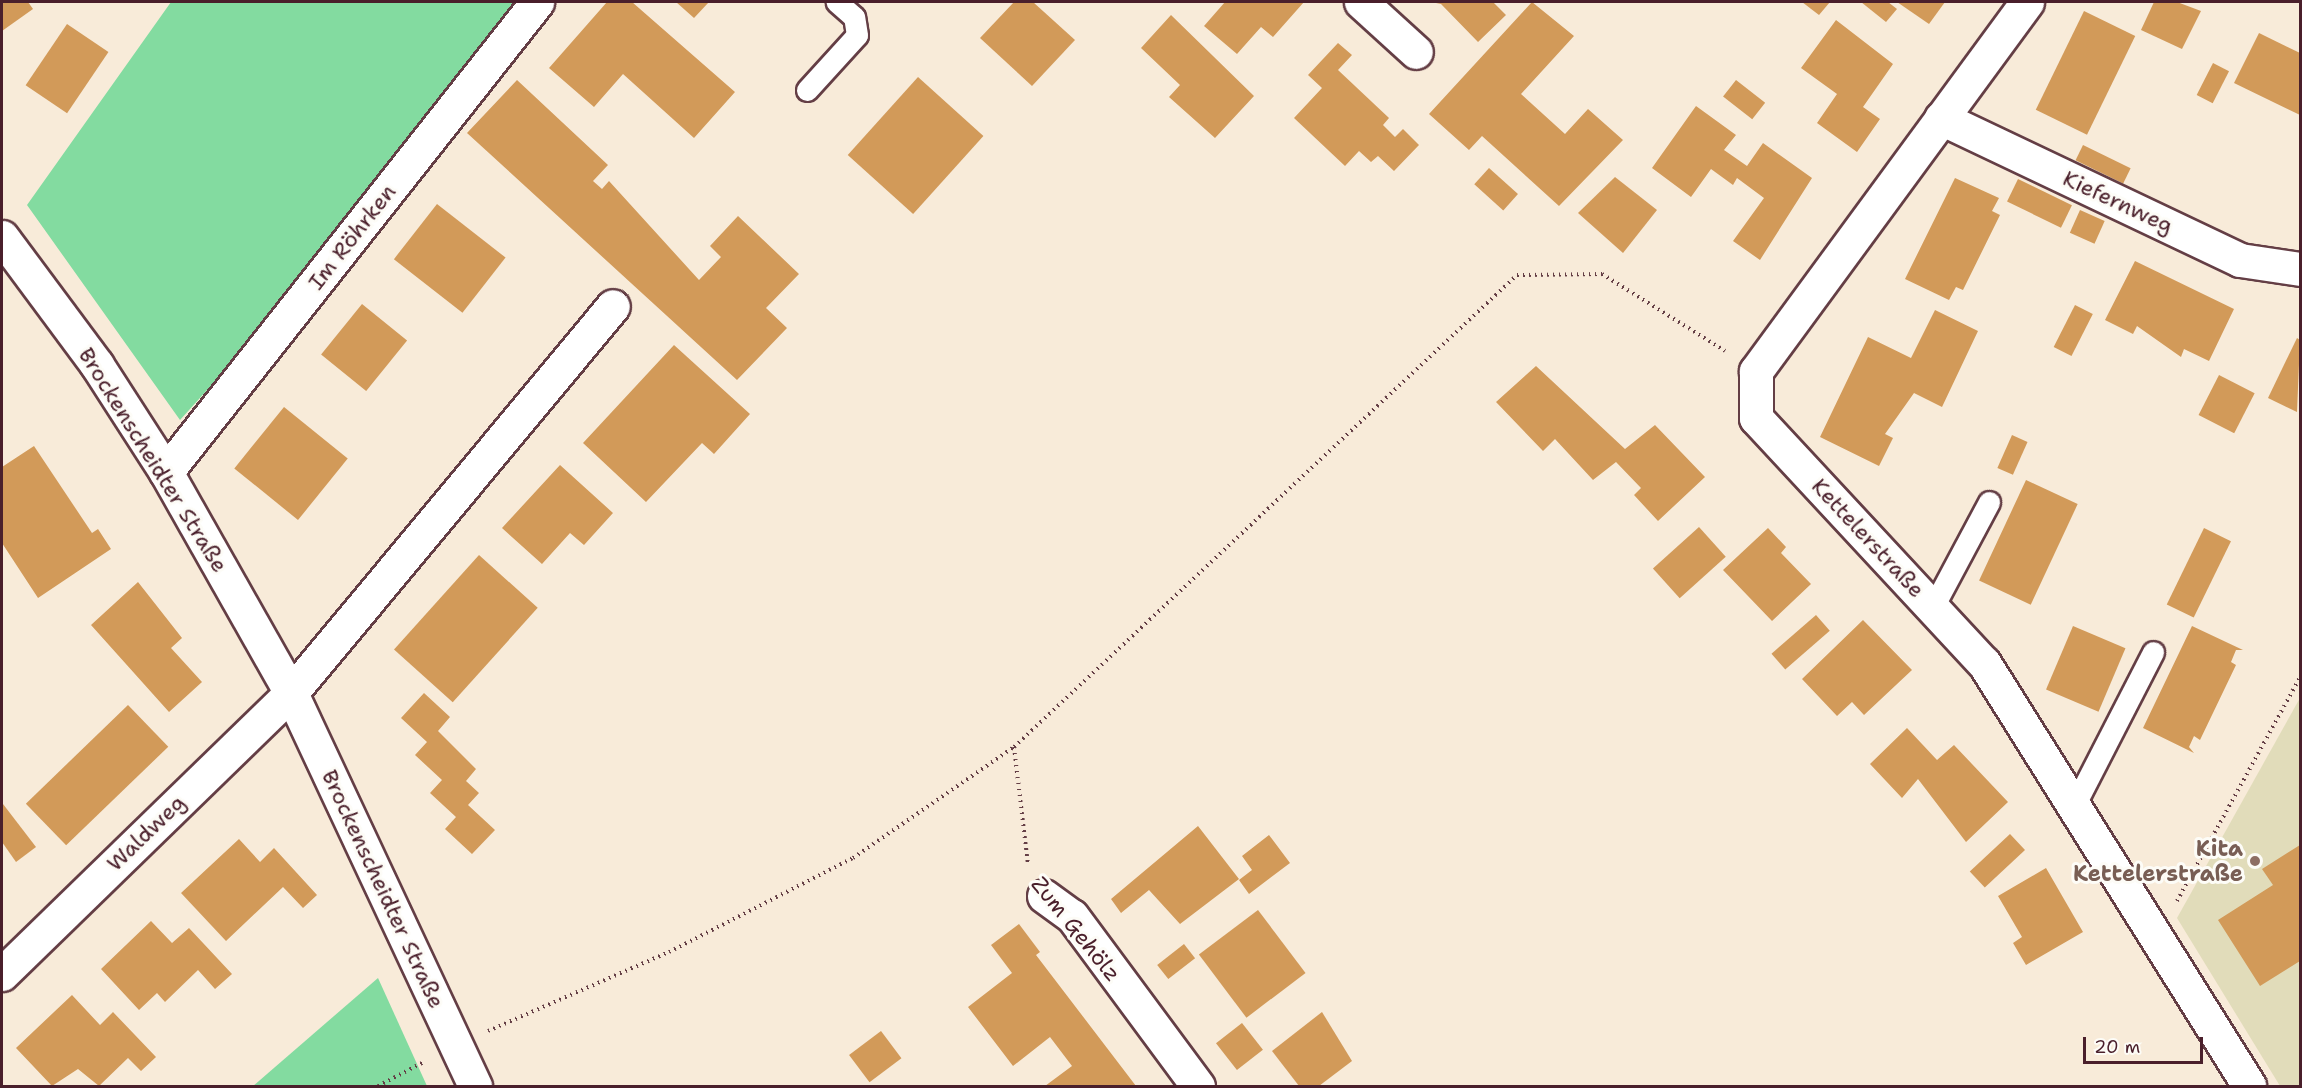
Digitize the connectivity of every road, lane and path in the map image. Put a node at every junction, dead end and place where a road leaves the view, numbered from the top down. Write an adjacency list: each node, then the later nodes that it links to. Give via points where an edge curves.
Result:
1 (537, 2): 12 (street, Im Röhrken)
2 (837, 2): 6 (lane, via 854,17 857,35)
3 (1361, 2): 5 (street)
4 (2027, 2): 7 (street)
5 (1416, 52)
6 (807, 90)
7 (1941, 118): 9 (street, Kiefernweg, via 2240,260); 11 (street)
8 (2, 237): 12 (street, Brockenscheidter Straße, via 97,365)
9 (2301, 269)
10 (613, 306): 17 (street)
11 (1756, 371): 14 (street, Kettelerstraße, via 1756,418); 18 (path, via 1602,274 1517,275)
12 (166, 472): 17 (street, Brockenscheidter Straße)
13 (1989, 502): 14 (lane)
14 (1933, 608): 19 (street, Kettelerstraße, via 1984,663)
15 (2153, 652): 19 (lane)
16 (2301, 677): 21 (path)
17 (291, 693): 22 (street, Waldweg); 23 (street, Brockenscheidter Straße)
18 (1014, 747): 20 (path, Zum Gehölz, via 1029,870); 23 (path, via 854,858 669,952)
19 (2074, 806): 21 (street, Kettelerstraße)
20 (1044, 896): 26 (street, Zum Gehölz, via 1072,915)
21 (2157, 939): 27 (street, Kettelerstraße)
22 (2, 974)
23 (456, 1045): 24 (path); 25 (street, Brockenscheidter Straße)
24 (378, 1086)
25 (475, 1086)
26 (1198, 1086)
27 (2249, 1086)

